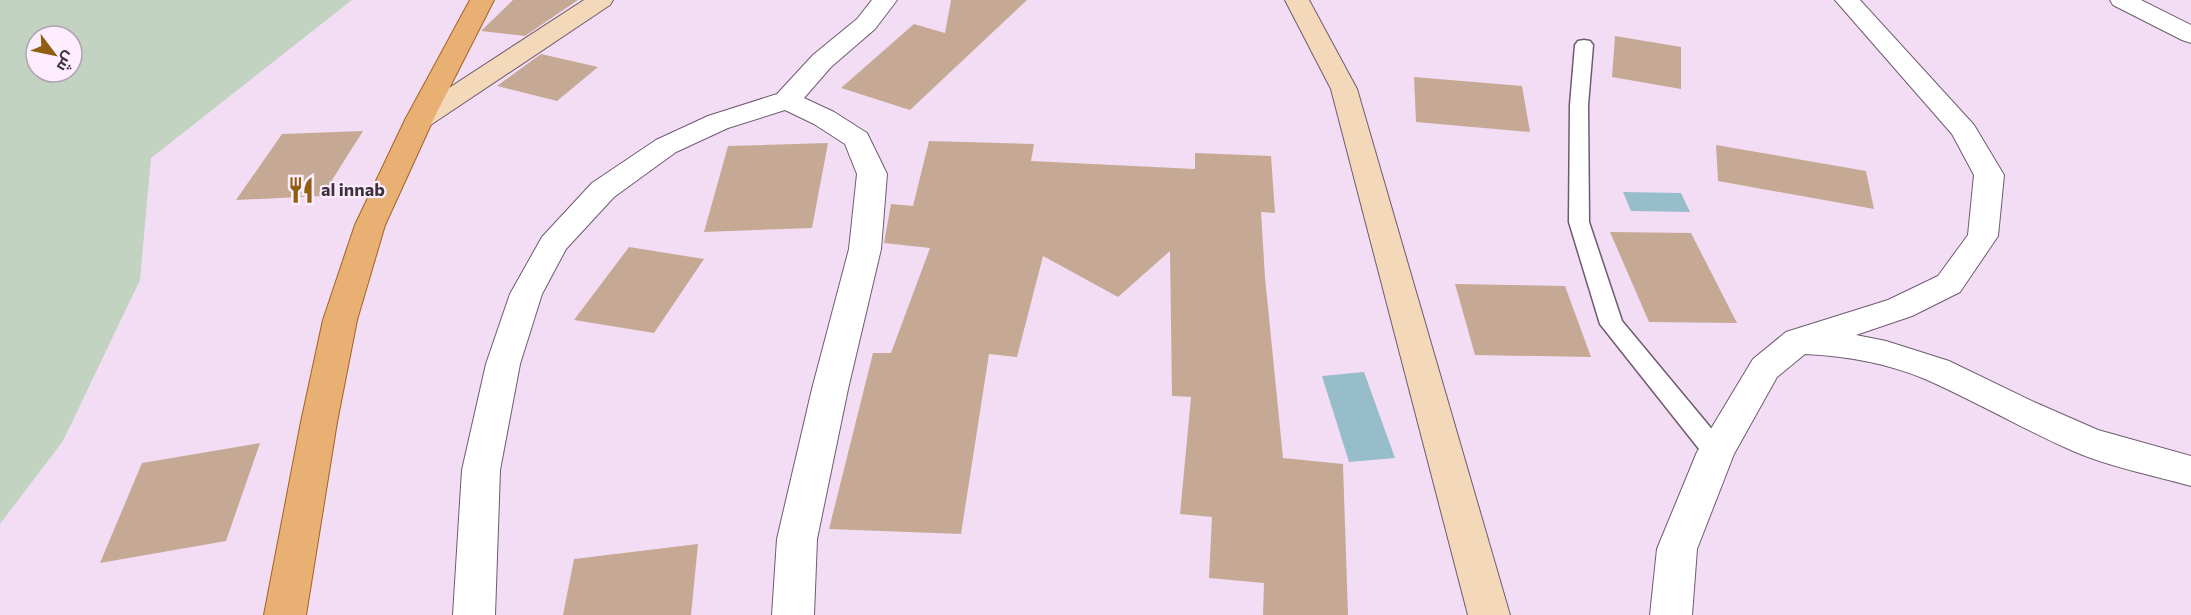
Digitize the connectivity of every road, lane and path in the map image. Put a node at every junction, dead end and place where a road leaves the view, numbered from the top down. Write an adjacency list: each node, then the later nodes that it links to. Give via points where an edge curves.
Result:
1 (482, 0): 10 (main road)
2 (601, 0): 10 (main road)
3 (885, 0): 9 (street, via 866,24 822,61)
4 (1297, 0): 17 (main road, via 1344,89)
5 (1846, 0): 11 (street, via 1964,131 1989,175 1983,236 1949,284 1900,308)
6 (2122, 0): 7 (street)
7 (2191, 35)
8 (1584, 45): 12 (lane, via 1579,105 1579,222 1611,324)
9 (787, 100): 15 (street, via 718,122 666,146 603,190 554,244 526,294 503,364 481,470); 16 (street, via 857,139 872,174 865,249 797,539)
10 (419, 120): 14 (main road, via 369,225 340,320)
11 (1798, 341): 12 (street, via 1765,368); 13 (street, via 1836,343 1887,353 1938,370 2089,442)
12 (1716, 452): 18 (street, via 1677,549)
13 (2191, 471)
14 (285, 615)
15 (474, 615)
16 (793, 615)
17 (1489, 615)
18 (1671, 615)

